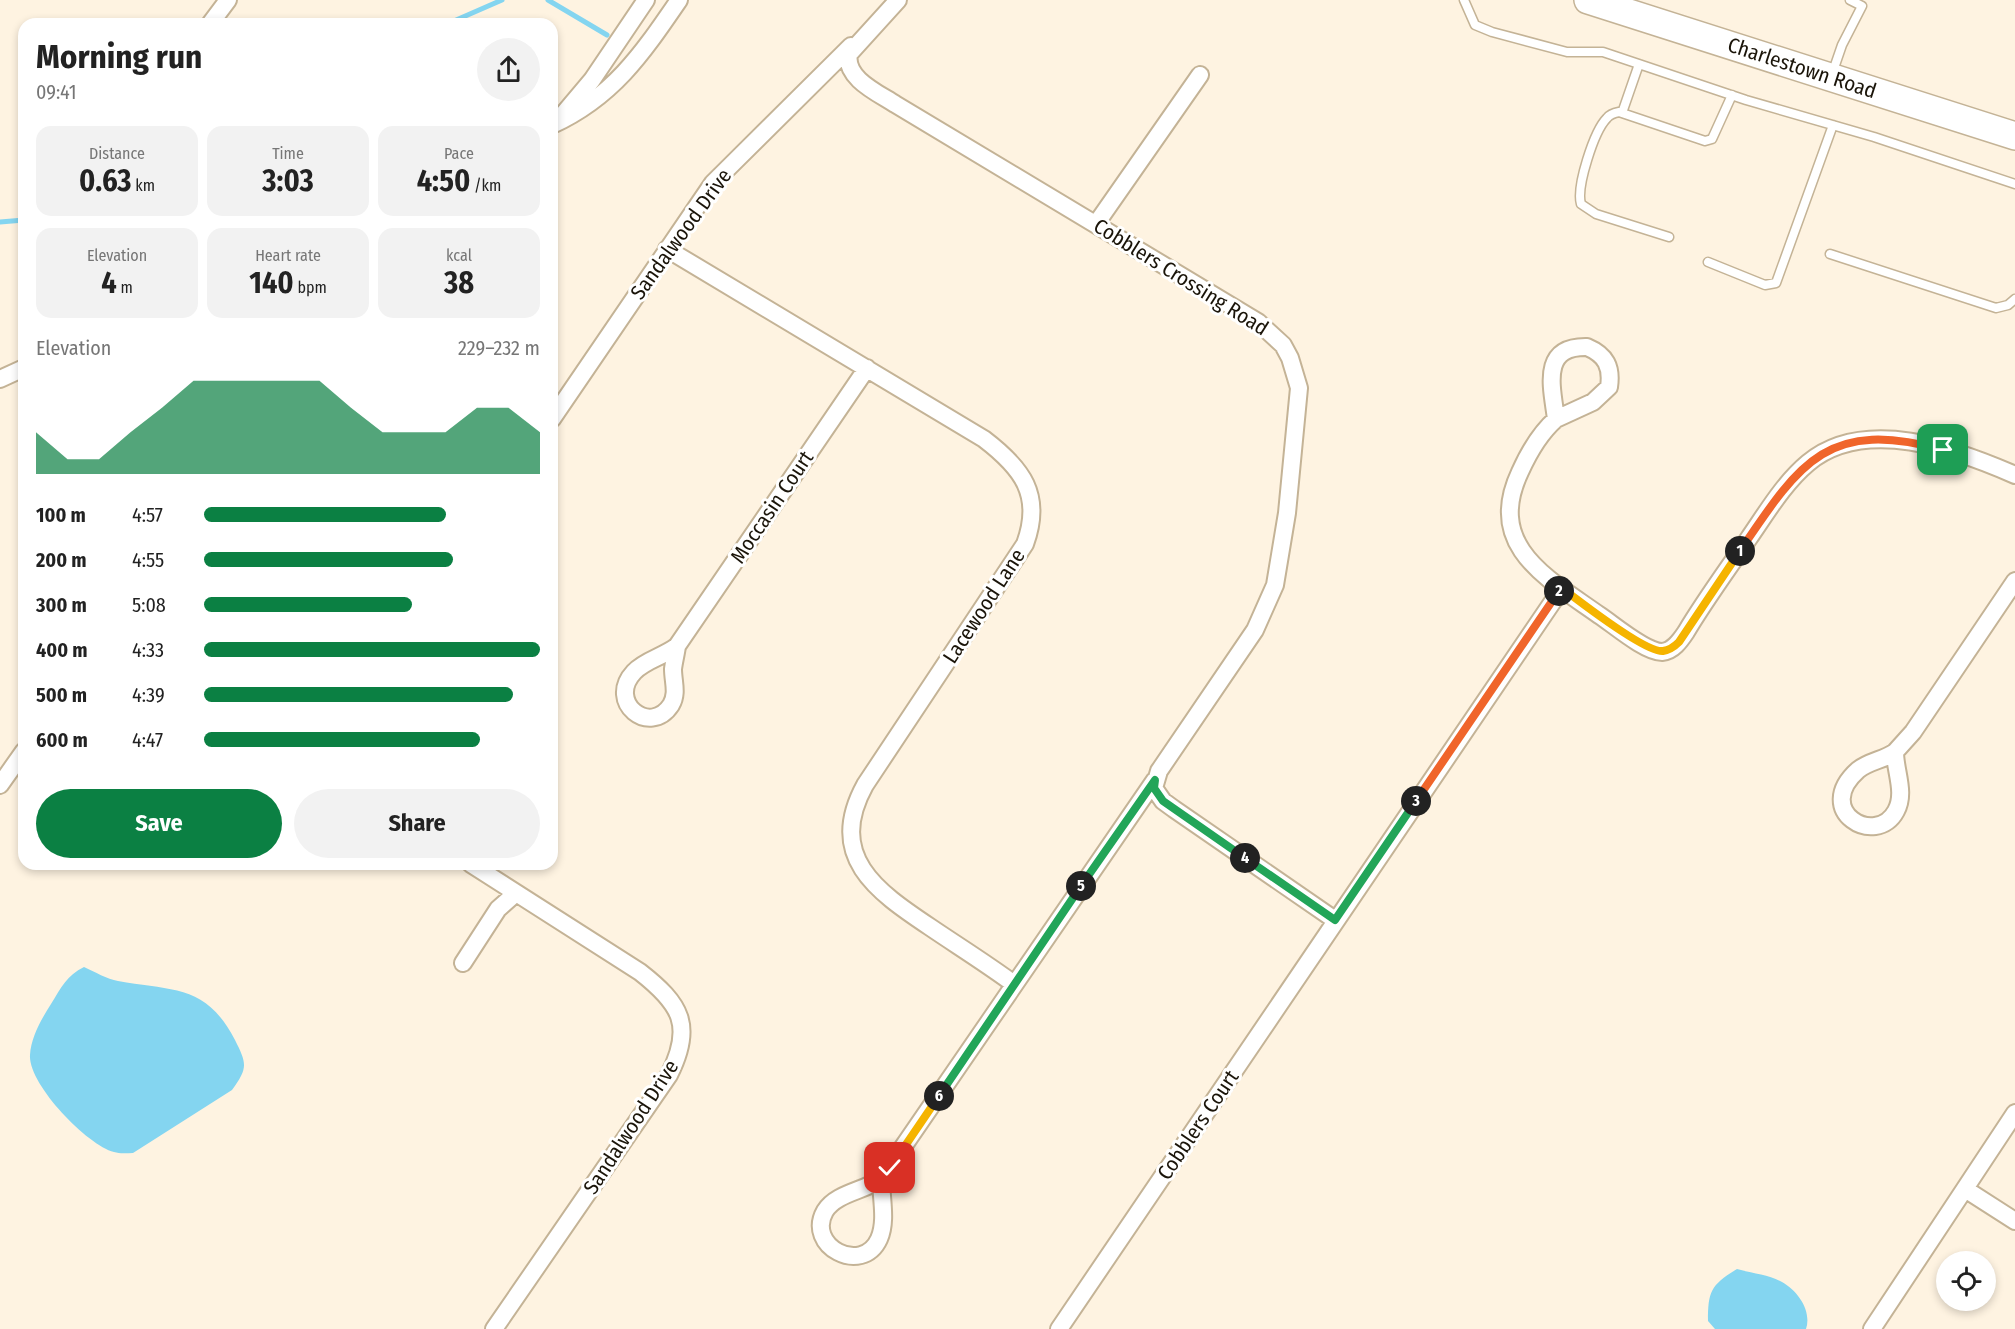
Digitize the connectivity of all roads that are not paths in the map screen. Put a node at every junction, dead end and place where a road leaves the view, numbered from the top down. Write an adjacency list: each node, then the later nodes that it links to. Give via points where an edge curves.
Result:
1 (228, 0): 9 (street)
2 (645, 0): 15 (street, via 592,80)
3 (679, 0): 16 (street, via 617,83 574,116)
4 (898, 0): 8 (street, Cobblers Crossing Road)
5 (1464, 0): 10 (lane, via 1475,25 1492,32 1566,52 1603,52)
6 (1588, 0): 12 (main road, Charlestown Road)
7 (1850, 0): 12 (lane, via 1862,6)
8 (882, 16): 20 (street, Cobblers Crossing Road, via 849,54 847,62 855,76); 22 (street, Sandalwood Drive, via 727,168)
9 (214, 18)
10 (1639, 64): 13 (lane); 14 (lane)
11 (1200, 75): 20 (street)
12 (1831, 78): 18 (main road, Charlestown Road)
13 (1732, 95): 14 (lane, via 1716,135 1706,141); 17 (lane)
14 (1622, 113): 21 (lane, via 1608,117 1596,137 1583,177 1581,204 1596,214)
15 (558, 119)
16 (558, 122)
17 (1833, 125): 19 (lane); 24 (lane, via 1776,283 1765,285)
18 (2015, 136)
19 (2015, 184)
20 (1096, 224): 37 (street, Cobblers Crossing Road, via 1258,322 1282,345 1299,388 1287,513 1270,601 1255,630)
21 (1669, 237)
22 (667, 249): 26 (street, Lacewood Lane); 29 (street, Sandalwood Drive)
23 (1830, 254): 25 (lane, via 1996,308)
24 (1708, 262)
25 (2015, 299)
26 (867, 368): 34 (street, Moccasin Court); 43 (street, Lacewood Lane, via 999,450 1023,478 1029,493 1031,527 1025,544 865,785 850,829 856,858 872,885)
27 (18, 370): 28 (street)
28 (0, 378)
29 (558, 410)
30 (1556, 419): 30 (street, via 1593,402 1609,387 1609,365 1596,351 1569,348 1556,359 1551,380); 33 (street, via 1527,457 1515,483 1509,513 1511,529 1525,557)
31 (2015, 475): 33 (street, via 1902,440 1862,439 1826,451 1794,475 1686,632 1672,649 1662,652 1642,645)
32 (2015, 581): 35 (street, via 1913,732)
33 (1562, 588): 41 (street)
34 (677, 646)
35 (1895, 752): 35 (street, via 1859,769 1846,783 1840,802 1844,812 1858,824 1879,826 1896,812 1900,792)
36 (18, 760): 38 (street)
37 (1155, 780): 41 (street, via 1154,788 1163,801); 43 (street, Cobblers Crossing Road)
38 (0, 785)
39 (480, 870): 40 (street, Sandalwood Drive)
40 (516, 893): 42 (street, via 498,909); 48 (street, Sandalwood Drive, via 666,992 683,1029 682,1044 669,1075)
41 (1335, 920): 49 (street, Cobblers Court)
42 (463, 963)
43 (1014, 984): 45 (street, Cobblers Crossing Road)
44 (2015, 1113): 46 (street)
45 (880, 1179): 45 (street, via 835,1201 826,1210 822,1221 825,1242 844,1256 855,1257 873,1248 882,1227)
46 (1965, 1189): 47 (street); 50 (street)
47 (2015, 1221)
48 (494, 1329)
49 (1059, 1329)
50 (1872, 1329)

